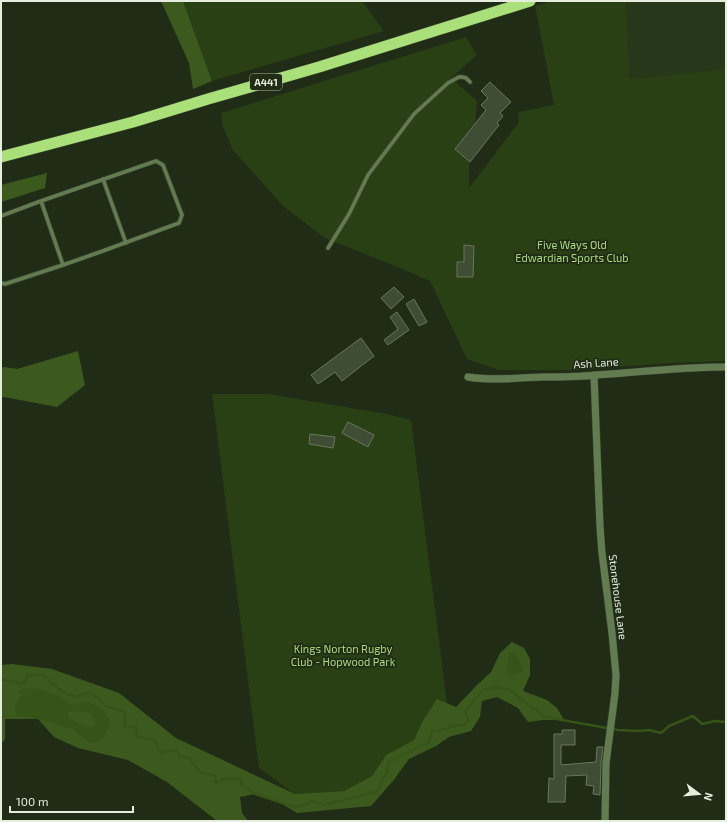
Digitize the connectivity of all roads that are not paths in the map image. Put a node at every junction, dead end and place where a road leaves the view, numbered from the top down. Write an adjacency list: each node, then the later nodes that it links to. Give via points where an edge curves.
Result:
1 (530, 1): 3 (highway, A441, via 133,122)
2 (470, 82): 8 (lane, via 459,77 448,83 414,114 368,175)
3 (1, 157)
4 (103, 179): 5 (lane); 7 (lane); 7 (lane, via 156,161 163,165 182,215 179,223)
5 (41, 201): 6 (lane); 9 (lane)
6 (1, 216)
7 (126, 243): 9 (lane)
8 (328, 248)
9 (63, 265): 10 (lane, via 5,284)
10 (1, 283)
11 (726, 367): 12 (street, Ash Lane)
12 (594, 375): 13 (street, Ash Lane, via 503,379); 14 (street, Stonehouse Lane, via 600,527 616,675 606,763)
13 (468, 377)
14 (605, 821)

